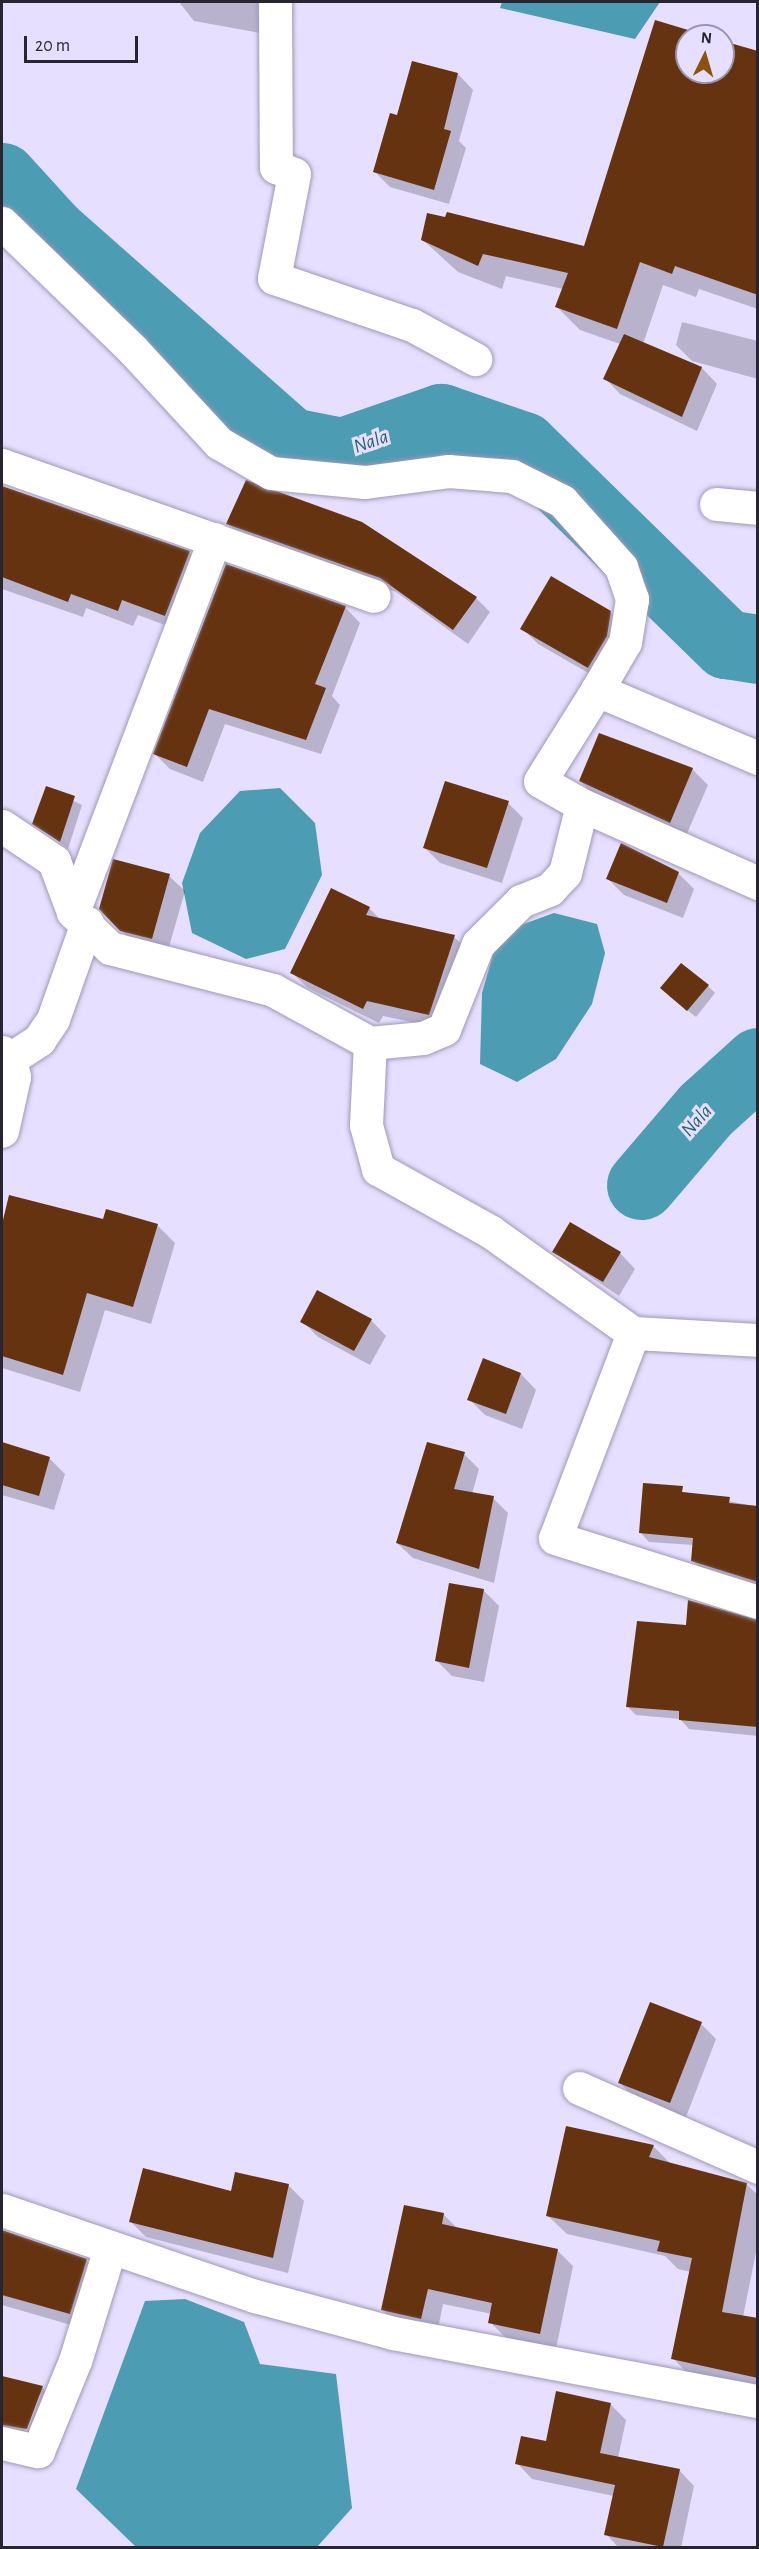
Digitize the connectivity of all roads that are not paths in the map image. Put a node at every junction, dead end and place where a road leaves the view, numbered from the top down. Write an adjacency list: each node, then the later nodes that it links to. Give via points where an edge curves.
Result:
1 (275, 2): 3 (street, via 276,167 294,174 274,278 412,325)
2 (2, 223): 9 (street, via 132,349 219,443 271,472 365,482 448,471 512,477 562,501 621,567 632,599 625,642)
3 (475, 359)
4 (2, 465): 7 (street)
5 (716, 504): 6 (street)
6 (758, 508)
7 (215, 539): 8 (street); 14 (street)
8 (374, 596)
9 (597, 690): 10 (street); 11 (street, via 540,781)
10 (758, 758)
11 (582, 805): 13 (street); 15 (street, via 565,873 550,888 521,901 478,944 444,1029 423,1038)
12 (2, 826): 14 (street, via 54,861)
13 (758, 883)
14 (80, 918): 15 (street, via 110,948 273,990); 16 (street, via 50,1025 39,1040)
15 (370, 1043): 18 (street, via 366,1125 378,1169 491,1232)
16 (6, 1055): 17 (street, via 14,1077)
17 (2, 1131)
18 (633, 1333): 19 (street); 20 (street, via 555,1538)
19 (758, 1340)
20 (758, 1602)
21 (579, 2088): 22 (street)
22 (758, 2167)
23 (2, 2210): 24 (street)
24 (110, 2248): 25 (street, via 393,2332); 26 (street, via 75,2361 38,2451)
25 (758, 2401)
26 (2, 2442)

